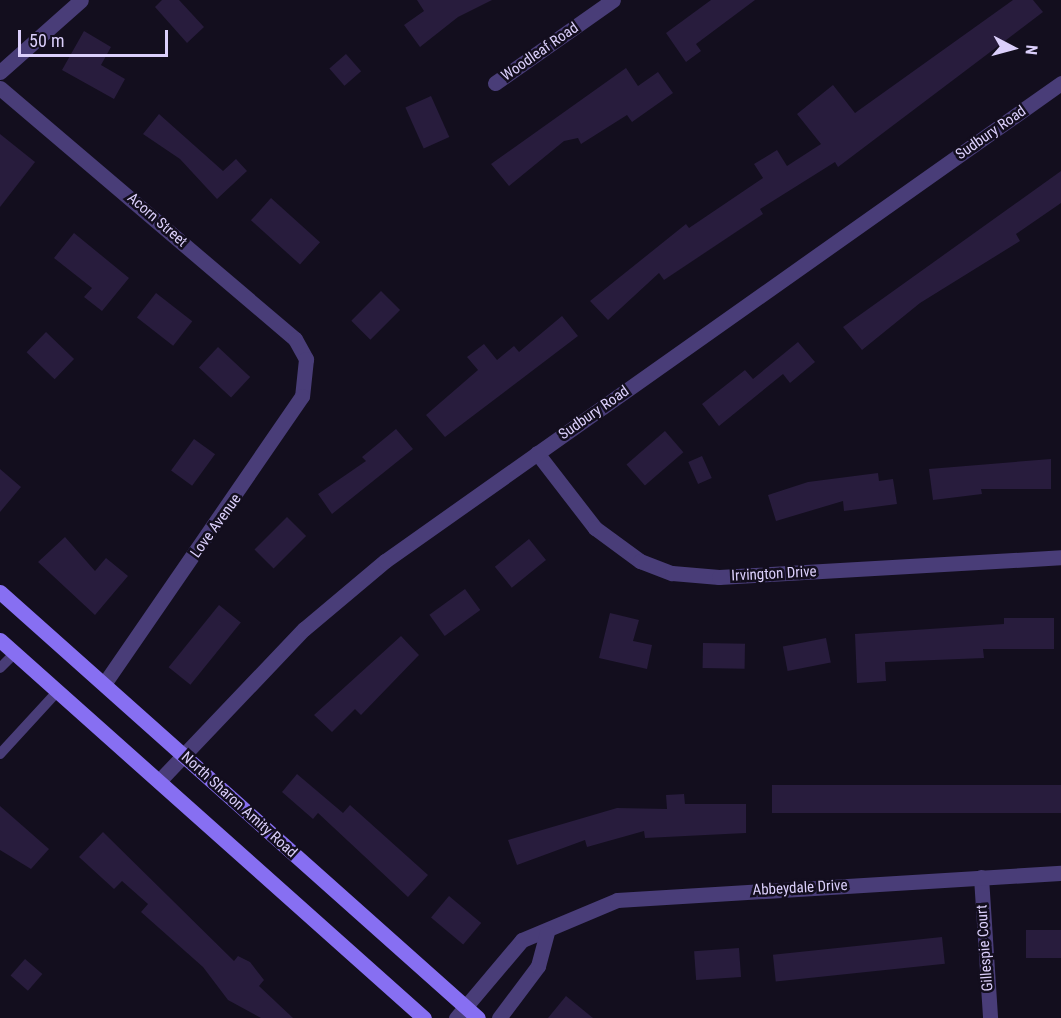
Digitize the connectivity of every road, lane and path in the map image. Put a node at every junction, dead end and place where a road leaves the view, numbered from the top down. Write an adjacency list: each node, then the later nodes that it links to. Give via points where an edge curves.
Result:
1 (81, 0): 3 (street)
2 (613, 0): 5 (street, Woodleaf Road)
3 (0, 72)
4 (1061, 83): 8 (street, Sudbury Road)
5 (495, 84)
6 (0, 88): 7 (street, Acorn Street, via 295,339)
7 (306, 359): 14 (street, Love Avenue, via 303,396)
8 (537, 453): 9 (street, Irvington Drive, via 595,528 640,561 672,573 719,578); 17 (street, Sudbury Road, via 330,605)
9 (1061, 557)
10 (0, 592): 14 (main road, North Sharon Amity Road)
11 (0, 640): 12 (main road)
12 (15, 653): 13 (lane); 15 (main road)
13 (0, 668)
14 (104, 684): 17 (main road, North Sharon Amity Road)
15 (58, 691): 16 (lane); 18 (main road)
16 (0, 754)
17 (183, 754): 18 (street, Sudbury Road); 22 (main road, North Sharon Amity Road)
18 (159, 781): 23 (main road)
19 (1061, 873): 20 (street, Abbeydale Drive)
20 (981, 878): 21 (street, Abbeydale Drive, via 617,900 590,907); 26 (street, Gillespie Court)
21 (547, 933): 22 (street, Abbeydale Drive, via 522,940); 25 (street, via 538,966)
22 (461, 1012): 24 (main road, North Sharon Amity Road)
23 (424, 1018)
24 (478, 1018)
25 (500, 1018)
26 (990, 1018)

